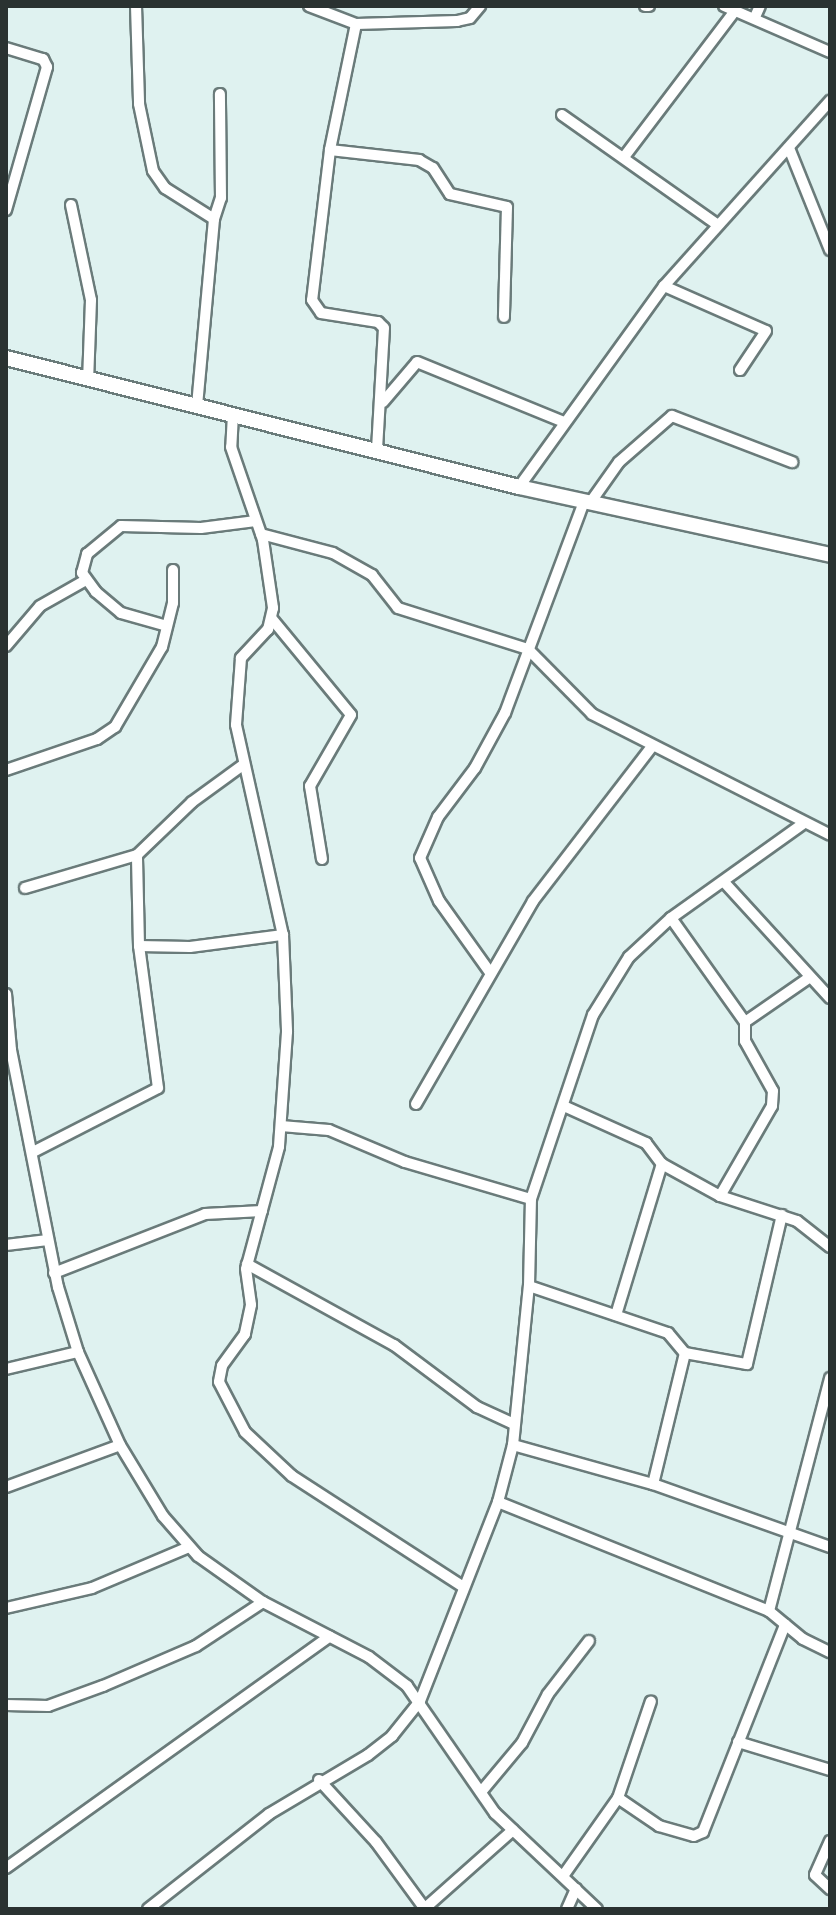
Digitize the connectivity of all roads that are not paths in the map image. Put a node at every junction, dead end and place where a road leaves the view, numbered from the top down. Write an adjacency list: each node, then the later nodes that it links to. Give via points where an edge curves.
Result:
1 (136, 6): 18 (street, via 139,104 153,171 165,188)
2 (309, 6): 7 (street)
3 (480, 6): 7 (street, via 470,18 457,21)
4 (760, 6): 6 (street)
5 (730, 8): 6 (street); 15 (street)
6 (755, 17): 9 (street)
7 (356, 24): 14 (street)
8 (6, 48): 17 (street, via 43,59 47,67)
9 (830, 52)
10 (220, 94): 18 (street, via 221,198)
11 (830, 101): 13 (street)
12 (562, 115): 15 (street)
13 (789, 148): 19 (street); 20 (street)
14 (330, 150): 22 (street, via 419,160 433,168 450,194 507,207); 26 (street, via 314,308 382,324)
15 (624, 157): 19 (street)
16 (71, 205): 25 (street, via 91,300)
17 (6, 210)
18 (214, 219): 27 (street)
19 (718, 225): 21 (street)
20 (830, 250)
21 (664, 286): 24 (street, via 766,331); 29 (street)
22 (504, 317)
23 (6, 358): 25 (street)
24 (740, 370)
25 (88, 380): 27 (street)
26 (383, 402): 29 (street, via 417,362); 30 (street)
27 (197, 406): 28 (street)
28 (233, 414): 30 (street); 34 (street, via 231,447)
29 (564, 422): 32 (street)
30 (377, 449): 32 (street)
31 (792, 462): 33 (street, via 672,416 619,462)
32 (519, 487): 33 (street)
33 (587, 502): 36 (street); 42 (street)
34 (256, 521): 35 (street); 38 (street, via 201,528 115,527 87,554)
35 (261, 534): 39 (street); 42 (street, via 333,553 372,575 392,604 406,611)
36 (830, 555)
37 (173, 570): 40 (street)
38 (84, 581): 40 (street, via 121,613); 41 (street, via 40,606)
39 (272, 619): 44 (street, via 241,658 236,725); 49 (street, via 351,715 310,786)
40 (167, 626): 45 (street, via 154,663 109,732)
41 (6, 646)
42 (528, 649): 43 (street, via 592,714); 55 (street, via 490,742 438,817 420,858 439,901)
43 (651, 748): 46 (street); 55 (street, via 565,856)
44 (243, 765): 48 (street, via 192,802); 53 (street)
45 (6, 770)
46 (804, 823): 47 (street); 50 (street)
47 (830, 835)
48 (137, 855): 51 (street); 54 (street)
49 (322, 859)
50 (724, 882): 52 (street); 56 (street)
51 (25, 888)
52 (671, 918): 60 (street); 62 (street, via 608,986 579,1049)
53 (283, 935): 54 (street, via 190,947); 63 (street, via 287,1032)
54 (139, 946): 64 (street, via 158,1088)
55 (489, 971): 61 (street)
56 (810, 977): 58 (street); 60 (street)
57 (6, 994): 59 (street)
58 (830, 998)
59 (6, 1018): 64 (street)
60 (745, 1022): 66 (street, via 745,1041 771,1082 772,1106)
61 (416, 1104)
62 (566, 1107): 65 (street, via 646,1143); 67 (street)
63 (281, 1126): 67 (street, via 329,1130 405,1162); 68 (street)
64 (35, 1151): 70 (street)
65 (662, 1164): 66 (street); 76 (street)
66 (720, 1196): 69 (street)
67 (531, 1199): 75 (street)
68 (262, 1211): 73 (street); 74 (street, via 205,1214)
69 (782, 1215): 72 (street); 78 (street, via 747,1364)
70 (48, 1240): 71 (street); 74 (street)
71 (6, 1245)
72 (830, 1247)
73 (247, 1264): 81 (street, via 394,1345 477,1407); 90 (street, via 251,1305 245,1334 219,1374 230,1410 292,1476)
74 (54, 1273): 77 (street)
75 (529, 1286): 76 (street); 81 (street)
76 (616, 1315): 78 (street, via 668,1333)
77 (78, 1352): 79 (street); 82 (street)
78 (685, 1353): 84 (street)
79 (6, 1369)
80 (830, 1378): 87 (street)
81 (514, 1424): 83 (street)
82 (120, 1445): 85 (street); 88 (street)
83 (513, 1445): 84 (street); 86 (street)
84 (653, 1484): 87 (street)
85 (6, 1487)
86 (498, 1502): 90 (street); 93 (street)
87 (787, 1532): 89 (street); 93 (street)
88 (189, 1547): 91 (street); 92 (street, via 92,1588)
89 (830, 1547)
90 (462, 1586): 98 (street)
91 (263, 1602): 95 (street); 100 (street, via 196,1646 90,1691 48,1706)
92 (6, 1608)
93 (769, 1611): 94 (street)
94 (785, 1625): 97 (street); 101 (street)
95 (330, 1636): 98 (street, via 369,1657); 108 (street)
96 (589, 1641): 104 (street, via 548,1694 522,1743)
97 (830, 1652)
98 (420, 1701): 103 (street, via 392,1736); 104 (street)
99 (651, 1701): 105 (street)
100 (6, 1705)
101 (738, 1742): 102 (street); 105 (street, via 703,1832 694,1836 659,1826)
102 (830, 1770)
103 (319, 1780): 112 (street); 113 (street, via 376,1842)
104 (481, 1792): 106 (street)
105 (618, 1798): 109 (street)
106 (513, 1830): 109 (street); 113 (street)
107 (830, 1841): 111 (street, via 815,1875)
108 (6, 1868)
109 (563, 1876): 110 (street)
110 (576, 1889): 114 (street); 115 (street)
111 (830, 1889)
112 (148, 1909)
113 (424, 1909)
114 (567, 1909)
115 (597, 1909)

